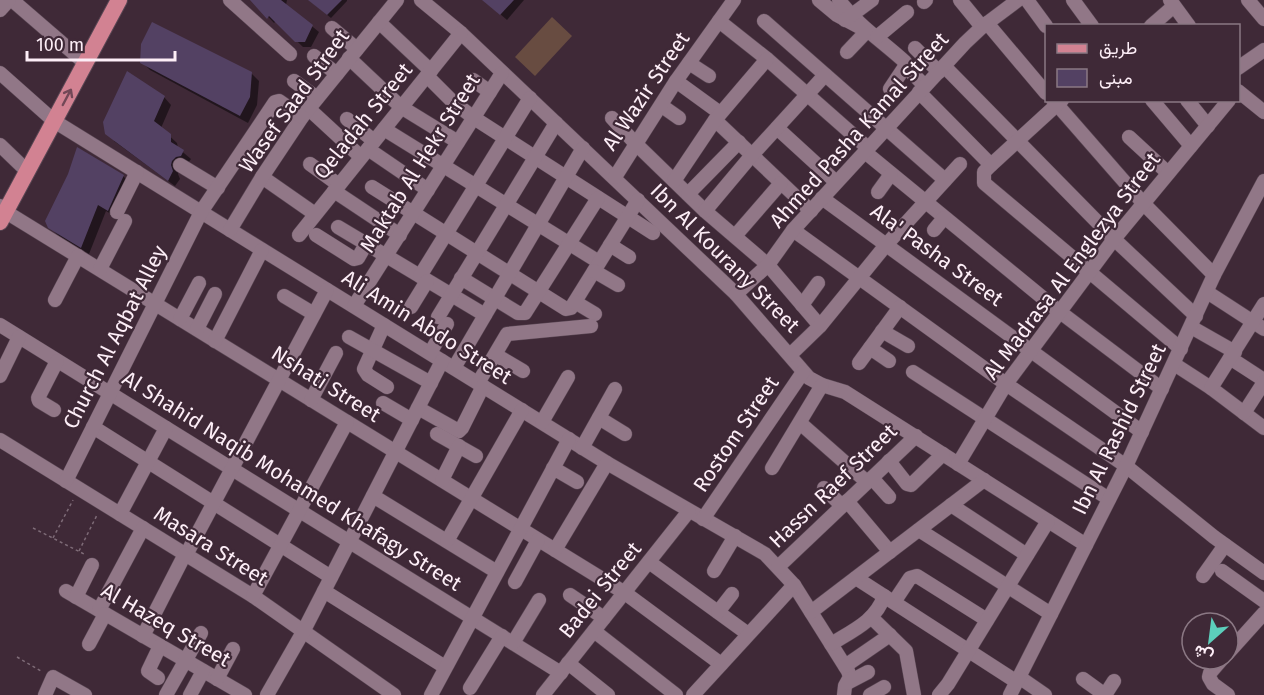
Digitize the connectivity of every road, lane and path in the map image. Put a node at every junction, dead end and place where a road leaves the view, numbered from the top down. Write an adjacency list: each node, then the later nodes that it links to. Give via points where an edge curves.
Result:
1 (10, 0): 17 (street); 40 (street)
2 (118, 0): 40 (main road)
3 (230, 0): 36 (street)
4 (421, 0): 31 (street, Ibn Al Kourany Street)
5 (734, 0): 22 (street, Al Wazir Street)
6 (819, 0): 20 (street)
7 (839, 0): 20 (street)
8 (872, 0): 20 (street)
9 (960, 0): 29 (street)
10 (993, 0): 19 (street)
11 (1018, 0): 19 (street, Ahmed Pasha Kamal Street)
12 (1027, 0): 25 (street)
13 (1073, 0): 26 (street)
14 (1248, 0): 21 (street)
15 (390, 2): 24 (street, Wasef Saad Street)
16 (1177, 3): 27 (street); 28 (street)
17 (0, 10)
18 (907, 12): 32 (street)
19 (1002, 12): 29 (street, Ahmed Pasha Kamal Street)
20 (847, 18): 32 (street)
21 (1264, 19)
22 (719, 21): 39 (street); 41 (street, Al Wazir Street)
23 (764, 21): 49 (street)
24 (379, 22): 37 (street, Wasef Saad Street); 46 (street)
25 (1045, 24)
26 (1091, 24)
27 (1153, 24)
28 (1188, 24)
29 (984, 25): 43 (street, Ahmed Pasha Kamal Street); 56 (street)
30 (332, 28): 37 (street)
31 (460, 33): 46 (street, Qeladah Street); 47 (street, Ibn Al Kourany Street)
32 (872, 34): 35 (street); 54 (street, via 906,64)
33 (915, 48): 43 (street)
34 (1264, 50): 42 (street)
35 (847, 52)
36 (290, 54)
37 (353, 54): 48 (street, Wasef Saad Street); 67 (street)
38 (314, 56): 48 (street)
39 (766, 58): 59 (street); 69 (street)
40 (85, 63): 74 (main road, one-way to 40)
41 (689, 63): 50 (street); 53 (street, Al Wazir Street)
42 (1240, 67)
43 (941, 69): 55 (street, Ahmed Pasha Kamal Street); 82 (street)
44 (909, 70): 55 (street)
45 (0, 73): 74 (street, Ali Amin Abdo Street)
46 (429, 73): 67 (street, Qeladah Street); 70 (street, via 452,101)
47 (502, 73): 57 (street, Maktab Al Hekr Street); 60 (street, Ibn Al Kourany Street)
48 (337, 74): 66 (street, Wasef Saad Street)
49 (825, 75): 59 (street); 79 (street)
50 (709, 76)
51 (473, 80): 57 (street)
52 (294, 81): 66 (street)
53 (676, 81): 65 (street, Al Wazir Street); 69 (street)
54 (890, 89)
55 (922, 89): 79 (street, Ahmed Pasha Kamal Street); 96 (street)
56 (1045, 91)
57 (490, 92): 70 (street, Maktab Al Hekr Street)
58 (1240, 92): 68 (street)
59 (807, 94): 77 (street); 90 (street)
60 (530, 98): 75 (street, Ibn Al Kourany Street); 81 (street)
61 (1057, 102): 82 (street); 121 (street)
62 (1154, 102): 87 (street)
63 (1189, 102): 76 (street)
64 (1227, 102): 76 (street, Al Madrasa Al Englezya Street)
65 (662, 106): 72 (street); 85 (street, Al Wazir Street)
66 (309, 108): 89 (street); 102 (street, Wasef Saad Street); 112 (street, Church Al Aqbat Alley, via 275,102)
67 (401, 108): 78 (street, Qeladah Street); 83 (street)
68 (1264, 112)
69 (718, 117): 84 (street); 106 (street)
70 (474, 118): 81 (street); 83 (street, Maktab Al Hekr Street)
71 (612, 118): 85 (street)
72 (679, 118)
73 (347, 119): 89 (street)
74 (54, 121): 98 (main road); 99 (street, Ali Amin Abdo Street)
75 (556, 123): 88 (street, Ibn Al Kourany Street); 92 (street)
76 (1208, 126): 87 (street, Al Madrasa Al Englezya Street)
77 (777, 128): 91 (street); 108 (street)
78 (384, 129): 89 (street, Qeladah Street); 97 (street)
79 (887, 129): 90 (street, Ahmed Pasha Kamal Street); 105 (street)
80 (1130, 137): 100 (street)
81 (505, 138): 92 (street); 110 (street)
82 (1016, 141): 96 (street); 142 (street)
83 (458, 142): 97 (street, Maktab Al Hekr Street)
84 (739, 142): 91 (street); 116 (street)
85 (636, 144): 104 (street, Al Wazir Street); 106 (street)
86 (0, 145): 98 (street)
87 (1191, 146): 100 (street, Al Madrasa Al Englezya Street)
88 (583, 148): 103 (street); 104 (street, Ibn Al Kourany Street)
89 (368, 149): 113 (street, Qeladah Street); 114 (street)
90 (866, 150): 101 (street); 108 (street, Ahmed Pasha Kamal Street)
91 (752, 155): 109 (street); 123 (street)
92 (535, 157): 103 (street); 122 (street)
93 (309, 164): 113 (street)
94 (960, 164): 105 (street)
95 (180, 165): 112 (street)
96 (992, 165): 158 (street, via 982,177 987,188)
97 (443, 166): 110 (street); 114 (street, Maktab Al Hekr Street)
98 (27, 171): 126 (main road)
99 (137, 172): 125 (street, Ali Amin Abdo Street); 155 (street)
100 (1168, 173): 121 (street, Al Madrasa Al Englezya Street)
101 (891, 174): 115 (street); 120 (street)
102 (262, 177): 128 (street); 133 (street, Wasef Saad Street)
103 (566, 177): 117 (street); 131 (street)
104 (615, 177): 119 (street, Ibn Al Kourany Street)
105 (945, 180): 120 (street)
106 (674, 181): 116 (street)
107 (1264, 181): 159 (street, Ibn Al Rashid Street)
108 (836, 182): 118 (street, Ahmed Pasha Kamal Street)
109 (782, 183): 124 (street); 141 (street)
110 (475, 186): 122 (street); 138 (street)
111 (372, 187): 127 (street)
112 (218, 188): 125 (street, Church Al Aqbat Alley)
113 (337, 188): 128 (street, Qeladah Street); 140 (street)
114 (428, 190): 127 (street, Maktab Al Hekr Street)
115 (878, 192)
116 (688, 194): 123 (street)
117 (598, 198): 129 (street); 144 (street)
118 (822, 198): 124 (street, Ahmed Pasha Kamal Street); 146 (street, Ala' Pasha Street)
119 (638, 200): 129 (street); 170 (street, Ibn Al Kourany Street)
120 (925, 203): 130 (street); 146 (street)
121 (1143, 203): 142 (street, Al Madrasa Al Englezya Street); 159 (street)
122 (506, 205): 131 (street); 148 (street)
123 (705, 211): 141 (street)
124 (811, 211): 134 (street, Ahmed Pasha Kamal Street)
125 (201, 212): 133 (street, Ali Amin Abdo Street); 174 (street, Church Al Aqbat Alley)
126 (2, 213): 149 (street, Nshati Street)
127 (413, 213): 138 (street); 140 (street, Maktab Al Hekr Street)
128 (315, 214): 139 (street, Qeladah Street)
129 (627, 217): 136 (street); 145 (street)
130 (944, 218): 135 (street); 182 (street)
131 (538, 225): 144 (street); 157 (street)
132 (338, 226): 143 (street)
133 (230, 230): 147 (street, Ali Amin Abdo Street)
134 (793, 230): 153 (street, Ahmed Pasha Kamal Street); 160 (street)
135 (934, 230)
136 (653, 233)
137 (316, 234): 151 (street, via 353,259)
138 (446, 234): 148 (street); 161 (street)
139 (299, 235)
140 (400, 235): 150 (street, Maktab Al Hekr Street)
141 (735, 236): 153 (street)
142 (1114, 239): 158 (street, Al Madrasa Al Englezya Street); 186 (street)
143 (366, 244): 150 (street); 151 (street)
144 (569, 244): 154 (street); 167 (street)
145 (610, 245): 152 (street); 154 (street)
146 (886, 245): 160 (street); 200 (street, Ala' Pasha Street)
147 (262, 250): 166 (street, Ali Amin Abdo Street); 175 (street)
148 (476, 253): 157 (street); 162 (street)
149 (78, 256): 155 (street, Nshati Street); 173 (street)
150 (386, 256): 156 (street, Maktab Al Hekr Street); 161 (street)
151 (358, 258): 156 (street)
152 (629, 258)
153 (768, 265): 170 (street, Ahmed Pasha Kamal Street); 178 (street)
154 (596, 267): 164 (street); 177 (street)
155 (100, 269): 174 (street, Nshati Street)
156 (377, 270): 179 (street, Maktab Al Hekr Street)
157 (509, 273): 167 (street); 172 (street)
158 (1089, 274): 182 (street, Al Madrasa Al Englezya Street); 198 (street)
159 (1214, 275): 168 (street, Ibn Al Rashid Street)
160 (859, 277): 181 (street); 190 (street)
161 (424, 278): 169 (street); 180 (street)
162 (461, 278): 169 (street); 172 (street)
163 (818, 284): 178 (street)
164 (618, 285)
165 (208, 289): 175 (street); 185 (street); 191 (street)
166 (327, 290): 179 (street, Ali Amin Abdo Street); 183 (street)
167 (539, 292): 172 (street, via 523,314); 177 (street, via 566,309)
168 (1207, 292): 186 (street, Ibn Al Rashid Street); 189 (street)
169 (451, 294): 184 (street); 202 (street)
170 (736, 294): 204 (street, Ibn Al Kourany Street)
171 (284, 296): 183 (street)
172 (494, 299): 184 (street)
173 (55, 300)
174 (155, 304): 185 (street, Nshati Street); 226 (street, Church Al Aqbat Alley)
175 (234, 304): 195 (street)
176 (1264, 304): 189 (street)
177 (573, 305): 203 (street, via 593,320 508,333)
178 (802, 305): 190 (street)
179 (354, 306): 188 (street, Ali Amin Abdo Street)
180 (411, 307)
181 (900, 307): 192 (street); 219 (street)
182 (1060, 312): 200 (street, Al Madrasa Al Englezya Street); 223 (street)
183 (314, 314): 216 (street)
184 (485, 315): 210 (street)
185 (180, 319): 191 (street, Nshati Street)
186 (1193, 321): 198 (street, Ibn Al Rashid Street); 205 (street)
187 (0, 325): 193 (street, Al Shahid Naqib Mohamed Khafagy Street)
188 (384, 325): 199 (street); 202 (street, Ali Amin Abdo Street)
189 (1259, 326): 205 (street)
190 (820, 327): 204 (street)
191 (197, 329): 195 (street, Nshati Street)
192 (882, 331): 196 (street); 197 (street)
193 (19, 337): 206 (street, Al Shahid Naqib Mohamed Khafagy Street); 214 (street)
194 (349, 337): 199 (street)
195 (215, 341): 216 (street, Nshati Street)
196 (908, 346)
197 (870, 348): 207 (street); 208 (street)
198 (1181, 349): 209 (street, Ibn Al Rashid Street)
199 (372, 350): 218 (street); 222 (street, via 364,371)
200 (1032, 350): 219 (street, Al Madrasa Al Englezya Street); 241 (street, Ala' Pasha Street)
201 (336, 353): 227 (street)
202 (430, 353): 210 (street, Ali Amin Abdo Street)
203 (496, 355): 211 (street); 220 (street)
204 (790, 355): 212 (street, Ibn Al Kourany Street)
205 (1232, 355): 217 (street); 224 (street)
206 (57, 361): 226 (street, Al Shahid Naqib Mohamed Khafagy Street); 229 (street, via 38,398)
207 (889, 362)
208 (859, 363)
209 (1174, 364): 223 (street, Ibn Al Rashid Street); 224 (street)
210 (448, 365): 218 (street); 220 (street, Ali Amin Abdo Street)
211 (523, 371)
212 (803, 372): 221 (street, Ibn Al Kourany Street); 277 (street, Rostom Street)
213 (913, 372): 234 (street)
214 (0, 376)
215 (568, 377): 236 (street)
216 (279, 380): 227 (street, Nshati Street); 257 (street)
217 (1264, 381): 231 (street)
218 (431, 383): 232 (street)
219 (1006, 384): 234 (street, Al Madrasa Al Englezya Street); 256 (street)
220 (480, 385): 230 (street, Ali Amin Abdo Street); 232 (street, via 459,430)
221 (822, 385): 237 (street); 244 (street, Ibn Al Kourany Street, via 845,392)
222 (387, 387)
223 (1162, 388): 241 (street, Ibn Al Rashid Street)
224 (1211, 388): 231 (street)
225 (615, 389): 233 (street)
226 (110, 393): 238 (street, Church Al Aqbat Alley); 239 (street, Al Shahid Naqib Mohamed Khafagy Street)
227 (311, 400): 235 (street, Nshati Street)
228 (383, 403): 232 (street)
229 (54, 410)
230 (522, 410): 236 (street, Ali Amin Abdo Street); 268 (street)
231 (1244, 413): 240 (street)
232 (415, 414): 249 (street)
233 (599, 418): 243 (street); 248 (street)
234 (985, 419): 255 (street, Al Madrasa Al Englezya Street); 269 (street)
235 (346, 422): 249 (street, Nshati Street); 274 (street)
236 (542, 423): 245 (street, Ali Amin Abdo Street)
237 (800, 423): 259 (street); 261 (street)
238 (93, 427): 253 (street); 264 (street, Church Al Aqbat Alley)
239 (166, 428): 253 (street); 257 (street, Al Shahid Naqib Mohamed Khafagy Street)
240 (1264, 428)
241 (1142, 432): 256 (street, Ibn Al Rashid Street)
242 (437, 434): 247 (street)
243 (625, 434)
244 (916, 436): 250 (street, Ibn Al Kourany Street); 252 (street, Hassn Raef Street)
245 (568, 439): 248 (street, Ali Amin Abdo Street); 258 (street)
246 (0, 440): 264 (street, Masara Street)
247 (459, 446): 251 (street); 260 (street)
248 (582, 448): 254 (street, Ali Amin Abdo Street)
249 (396, 452): 260 (street, Nshati Street); 266 (street)
250 (943, 454): 252 (street, via 911,485); 255 (street, Ibn Al Kourany Street)
251 (476, 456)
252 (889, 461): 261 (street, Hassn Raef Street)
253 (148, 462): 270 (street); 276 (street)
254 (607, 463): 275 (street, Ali Amin Abdo Street); 291 (street)
255 (958, 464): 262 (street, Ibn Al Kourany Street)
256 (1126, 466): 269 (street, Ibn Al Rashid Street); 290 (street)
257 (231, 468): 270 (street); 274 (street, Al Shahid Naqib Mohamed Khafagy Street)
258 (553, 468): 263 (street); 281 (street)
259 (772, 468)
260 (441, 480): 268 (street, Nshati Street)
261 (869, 480): 267 (street); 272 (street, Hassn Raef Street)
262 (984, 480): 273 (street); 278 (street, Ibn Al Kourany Street)
263 (577, 482)
264 (71, 484): 271 (street, Masara Street); 276 (street, via 78,482 116,504); 284 (path)
265 (824, 488): 272 (street)
266 (373, 496): 286 (street); 287 (street)
267 (889, 497)
268 (471, 499): 281 (street, Nshati Street); 287 (street)
269 (1109, 499): 289 (street, Ibn Al Rashid Street)
270 (213, 503): 288 (street); 294 (street)
271 (103, 504): 276 (street, Masara Street); 292 (path)
272 (845, 504): 293 (street); 298 (street, Hassn Raef Street)
273 (951, 505): 282 (street); 295 (street)
274 (299, 510): 286 (street, Al Shahid Naqib Mohamed Khafagy Street); 288 (street)
275 (689, 511): 277 (street, Ali Amin Abdo Street); 297 (street, Badei Street)
276 (119, 513): 280 (street, Masara Street)
277 (703, 519): 283 (street, Ali Amin Abdo Street)
278 (1048, 521): 289 (street, Ibn Al Kourany Street); 295 (street)
279 (33, 528): 284 (path)
280 (143, 528): 294 (street, Masara Street); 317 (street)
281 (520, 529): 285 (street, Nshati Street); 301 (street)
282 (919, 530): 293 (street); 308 (street)
283 (735, 536): 298 (street, Ali Amin Abdo Street); 299 (street)
284 (53, 538): 292 (path)
285 (538, 540): 291 (street, Nshati Street); 306 (street)
286 (350, 541): 304 (street); 322 (street, Al Shahid Naqib Mohamed Khafagy Street)
287 (447, 541): 301 (street)
288 (280, 545): 304 (street); 313 (street)
289 (1086, 545): 321 (street, Ibn Al Rashid Street)
290 (1225, 545): 302 (street); 303 (street)
291 (555, 550): 310 (street, Nshati Street)
292 (79, 552): 296 (path)
293 (890, 552): 305 (street)
294 (185, 554): 313 (street, Masara Street); 331 (street)
295 (1027, 555): 308 (street)
296 (88, 560): 317 (street, Al Hazeq Street, via 71,594)
297 (649, 562): 310 (street, Badei Street); 318 (street)
298 (778, 567): 307 (street, Ali Amin Abdo Street)
299 (714, 571)
300 (1222, 571): 316 (street)
301 (497, 572): 322 (street)
302 (1264, 573)
303 (1203, 576)
304 (331, 577): 309 (street)
305 (856, 578): 314 (street); 319 (street)
306 (515, 582)
307 (794, 585): 319 (street, Ali Amin Abdo Street); 329 (street)
308 (1008, 587): 321 (street); 325 (street)
309 (324, 591): 326 (street); 343 (street)
310 (625, 593): 323 (street, Badei Street); 341 (street, Nshati Street)
311 (732, 594): 318 (street)
312 (570, 595): 323 (street)
313 (253, 596): 326 (street, Masara Street)
314 (889, 599): 324 (street); 325 (street, via 915,576); 338 (street)
315 (539, 600): 332 (street)
316 (1264, 601)
317 (102, 612): 331 (street, Al Hazeq Street); 334 (street)
318 (718, 612): 329 (street)
319 (811, 612): 335 (street, Ali Amin Abdo Street)
320 (1264, 613): 333 (street)
321 (1051, 614): 352 (street, Ibn Al Rashid Street)
322 (472, 618): 332 (street, Al Shahid Naqib Mohamed Khafagy Street); 343 (street)
323 (604, 618): 327 (street, Badei Street)
324 (872, 618): 330 (street); 335 (street)
325 (987, 620): 338 (street)
326 (303, 632): 362 (street); 363 (street, Masara Street)
327 (594, 632): 344 (street, Badei Street); 366 (street)
328 (201, 633): 340 (street)
329 (748, 634): 341 (street)
330 (890, 634): 342 (street); 368 (street, via 906,651)
331 (143, 636): 336 (street, Al Hazeq Street)
332 (508, 639): 344 (street, Al Shahid Naqib Mohamed Khafagy Street); 354 (street)
333 (1240, 639)
334 (89, 644)
335 (831, 644): 342 (street, Ali Amin Abdo Street)
336 (160, 646): 340 (street, Al Hazeq Street); 349 (street, via 148,671)
337 (233, 649): 350 (street)
338 (969, 651): 352 (street); 369 (street)
339 (17, 657): 348 (path)
340 (185, 660): 345 (street, Al Hazeq Street); 359 (street)
341 (721, 664): 367 (street)
342 (845, 666): 355 (street, via 849,674)
343 (446, 667): 364 (street)
344 (565, 668): 356 (street, Badei Street); 365 (street, Al Shahid Naqib Mohamed Khafagy Street)
345 (203, 671): 350 (street, Al Hazeq Street); 360 (street)
346 (1212, 671): 373 (street, via 1210,681)
347 (868, 672): 355 (street)
348 (53, 677): 357 (street); 358 (street)
349 (158, 678)
350 (217, 679): 361 (street, Al Hazeq Street)
351 (1083, 679): 372 (street)
352 (1018, 680): 370 (street, Ibn Al Rashid Street); 371 (street)
353 (1114, 681): 372 (street)
354 (470, 688)
355 (846, 689)
356 (550, 693)
357 (45, 695)
358 (85, 695)
359 (166, 695)
360 (190, 695)
361 (245, 695)
362 (267, 695)
363 (394, 695)
364 (430, 695)
365 (608, 695)
366 (676, 695)
367 (693, 695)
368 (914, 695)
369 (939, 695)
370 (1010, 695)
371 (1045, 695)
372 (1105, 695)
373 (1228, 695)

